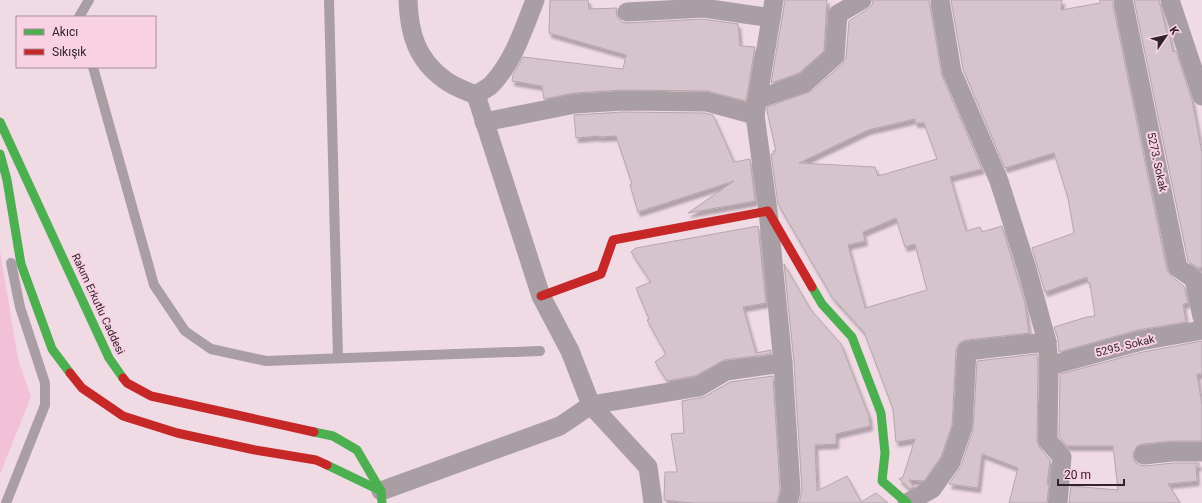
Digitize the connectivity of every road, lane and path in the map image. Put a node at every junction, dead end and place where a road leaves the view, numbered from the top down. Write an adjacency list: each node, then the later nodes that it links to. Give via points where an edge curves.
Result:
1 (89, 0): 11 (lane)
2 (328, 0): 26 (lane)
3 (408, 0): 13 (street, via 408,18 415,44 426,63 446,81)
4 (535, 0): 13 (street, via 515,51 492,84)
5 (862, 0): 15 (street, via 838,14 835,56 805,83)
6 (940, 0): 24 (street, via 952,72 999,181)
7 (1124, 0): 22 (street, 5273. Sokak, via 1178,268 1194,279)
8 (1170, 0): 14 (street)
9 (773, 9): 10 (street, via 704,8); 15 (street)
10 (627, 12)
11 (80, 16)
12 (93, 68): 26 (lane, via 154,285 185,330 211,348 266,361)
13 (476, 95): 17 (street)
14 (1202, 96)
15 (756, 107): 17 (street, via 707,102 575,104); 19 (street)
16 (0, 122): 32 (main road, Rakım Erkutlu Caddesi, via 109,358 127,383 151,396 333,436 357,450)
17 (484, 122): 21 (street)
18 (0, 154): 32 (main road, via 7,180 21,264 52,349 82,388 123,416 177,433 316,460)
19 (768, 211): 21 (main road, via 612,240 601,274); 27 (street); 36 (main road, via 822,304 852,337 881,413 885,453 882,481)
20 (8, 248): 33 (lane, via 20,307 44,382 45,405)
21 (541, 296): 29 (street, via 570,351)
22 (1202, 317)
23 (1202, 330): 28 (street, 5295. Sokak, via 1141,341)
24 (1047, 342): 28 (street); 36 (street, via 967,351 963,427 951,462 932,490)
25 (540, 351): 26 (lane)
26 (338, 358)
27 (783, 362): 29 (street, via 726,371 698,387); 35 (street, via 791,491)
28 (1049, 366): 37 (street, via 1048,441 1062,457)
29 (591, 405): 32 (street, via 560,426); 34 (street, via 648,467)
30 (1202, 452): 31 (street, via 1172,452)
31 (1144, 456)
32 (382, 497)
33 (6, 503)
34 (653, 503)
35 (788, 503)
36 (907, 503)
37 (1058, 503)

